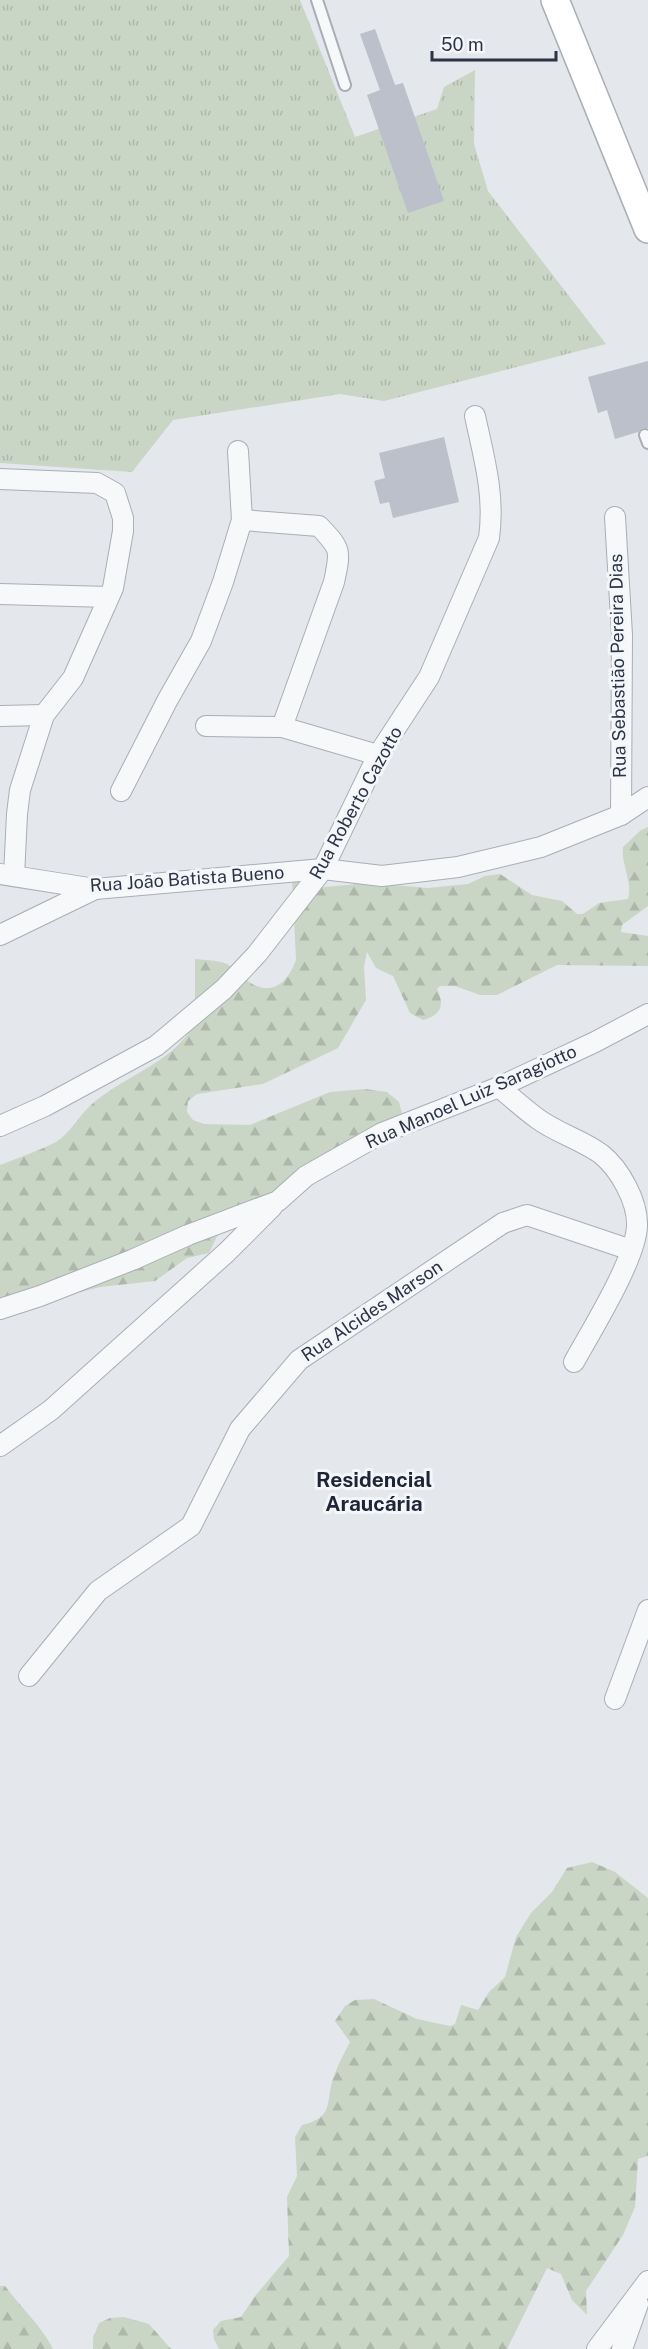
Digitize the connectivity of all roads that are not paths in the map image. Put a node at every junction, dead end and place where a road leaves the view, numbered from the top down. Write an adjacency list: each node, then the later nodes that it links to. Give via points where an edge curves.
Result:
1 (317, 0): 3 (lane)
2 (555, 0): 4 (main road)
3 (345, 85)
4 (648, 229)
5 (475, 416): 16 (street, Rua Roberto Cazotto, via 492,494 489,538 429,677)
6 (238, 451): 9 (street)
7 (0, 479): 11 (street, via 97,483 115,493 123,531)
8 (615, 517): 19 (street, Rua Sebastião Pereira Dias, via 622,635)
9 (242, 520): 15 (street, via 319,526 337,544 334,582); 17 (street, via 201,641)
10 (0, 594): 11 (street)
11 (108, 597): 12 (street, via 73,678)
12 (44, 715): 13 (street); 21 (street, via 20,790)
13 (0, 716)
14 (206, 726): 15 (street)
15 (282, 727): 16 (street)
16 (378, 755): 20 (street, Rua Roberto Cazotto)
17 (121, 791)
18 (648, 797): 19 (street, Rua João Batista Bueno)
19 (621, 815): 20 (street, Rua João Batista Bueno, via 541,848 458,867 382,876)
20 (323, 869): 22 (street, Rua João Batista Bueno); 26 (street, Rua Roberto Cazotto, via 251,961 156,1046)
21 (7, 875): 22 (street, Rua João Batista Bueno)
22 (95, 889): 23 (street)
23 (0, 935)
24 (648, 1014): 25 (street, Rua Manoel Luiz Saragiotto)
25 (499, 1087): 27 (street, Rua Manoel Luiz Saragiotto, via 382,1133 306,1176); 28 (street, via 538,1119 602,1155 621,1176 633,1203 637,1226)
26 (0, 1126)
27 (278, 1201): 29 (street, Rua Manoel Luiz Saragiotto); 31 (street, via 51,1410)
28 (631, 1250): 30 (street); 33 (street, Rua Alcides Marson, via 527,1215 502,1223 299,1359 240,1429 191,1526 99,1591)
29 (0, 1309)
30 (574, 1362)
31 (0, 1446)
32 (648, 1610): 34 (street)
33 (29, 1676)
34 (615, 1699)
35 (647, 2283): 36 (street); 37 (street)
36 (597, 2349)
37 (622, 2349)

